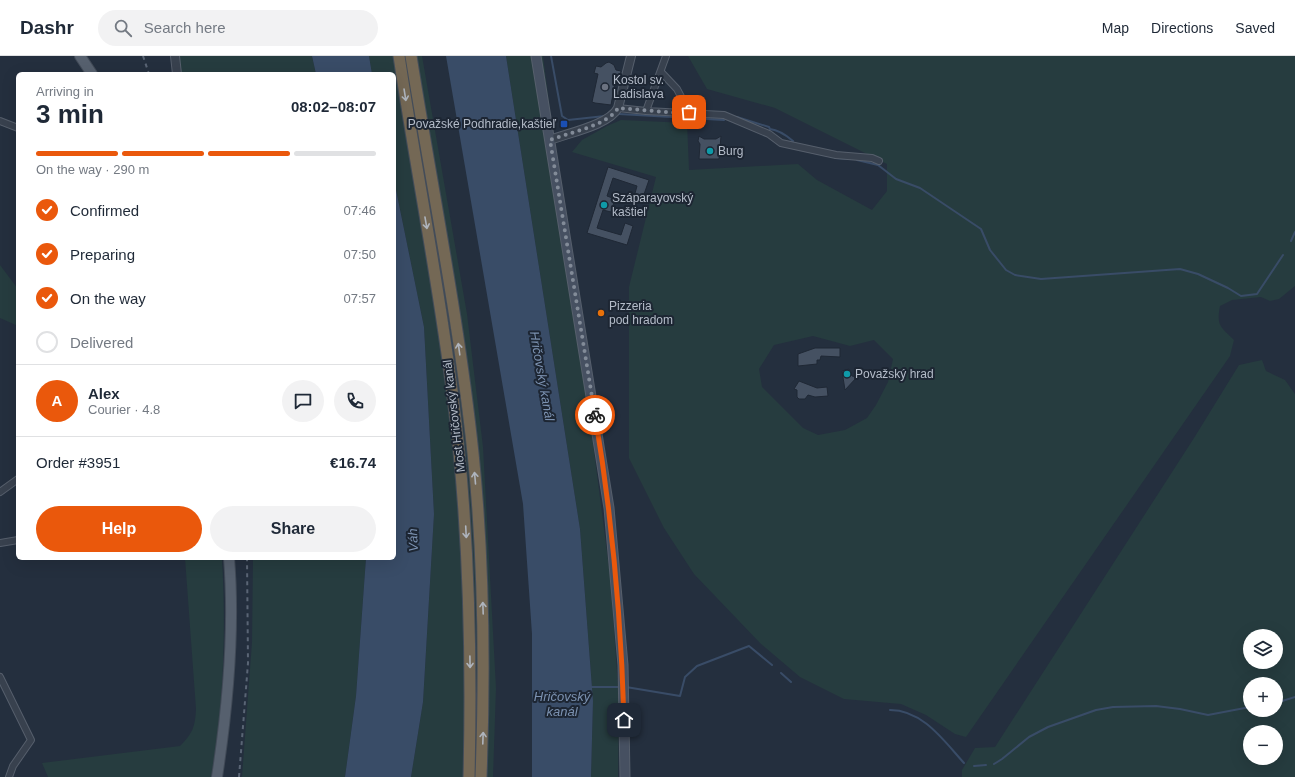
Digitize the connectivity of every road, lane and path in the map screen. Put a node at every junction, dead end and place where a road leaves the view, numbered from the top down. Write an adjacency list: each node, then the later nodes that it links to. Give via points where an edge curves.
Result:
1 (80, 56): 8 (main road)
2 (174, 56): 9 (street)
3 (399, 56): 26 (highway, Most Hričovský kanál, one-way to 26, via 446,342 459,456 470,624)
4 (412, 56): 27 (highway, Most Hričovský kanál, one-way to 4, via 483,631 473,453 455,316)
5 (536, 56): 16 (main road)
6 (631, 56): 11 (street)
7 (666, 56): 10 (street)
8 (91, 72)
9 (177, 72)
10 (660, 72): 12 (street); 13 (street, via 677,89)
11 (618, 108): 12 (street); 16 (street, via 607,119)
12 (646, 111): 13 (street)
13 (689, 112): 17 (street, via 724,115 762,131 781,143)
14 (0, 121): 15 (street)
15 (16, 127)
16 (550, 140): 28 (main road, via 609,508 622,665)
17 (879, 161)
18 (16, 480): 19 (street)
19 (0, 492)
20 (16, 540): 21 (street)
21 (0, 542)
22 (229, 560): 25 (main road, via 231,639 226,712)
23 (0, 677): 24 (street, via 31,740 13,766)
24 (9, 777)
25 (217, 777)
26 (469, 777)
27 (481, 777)
28 (625, 777)

